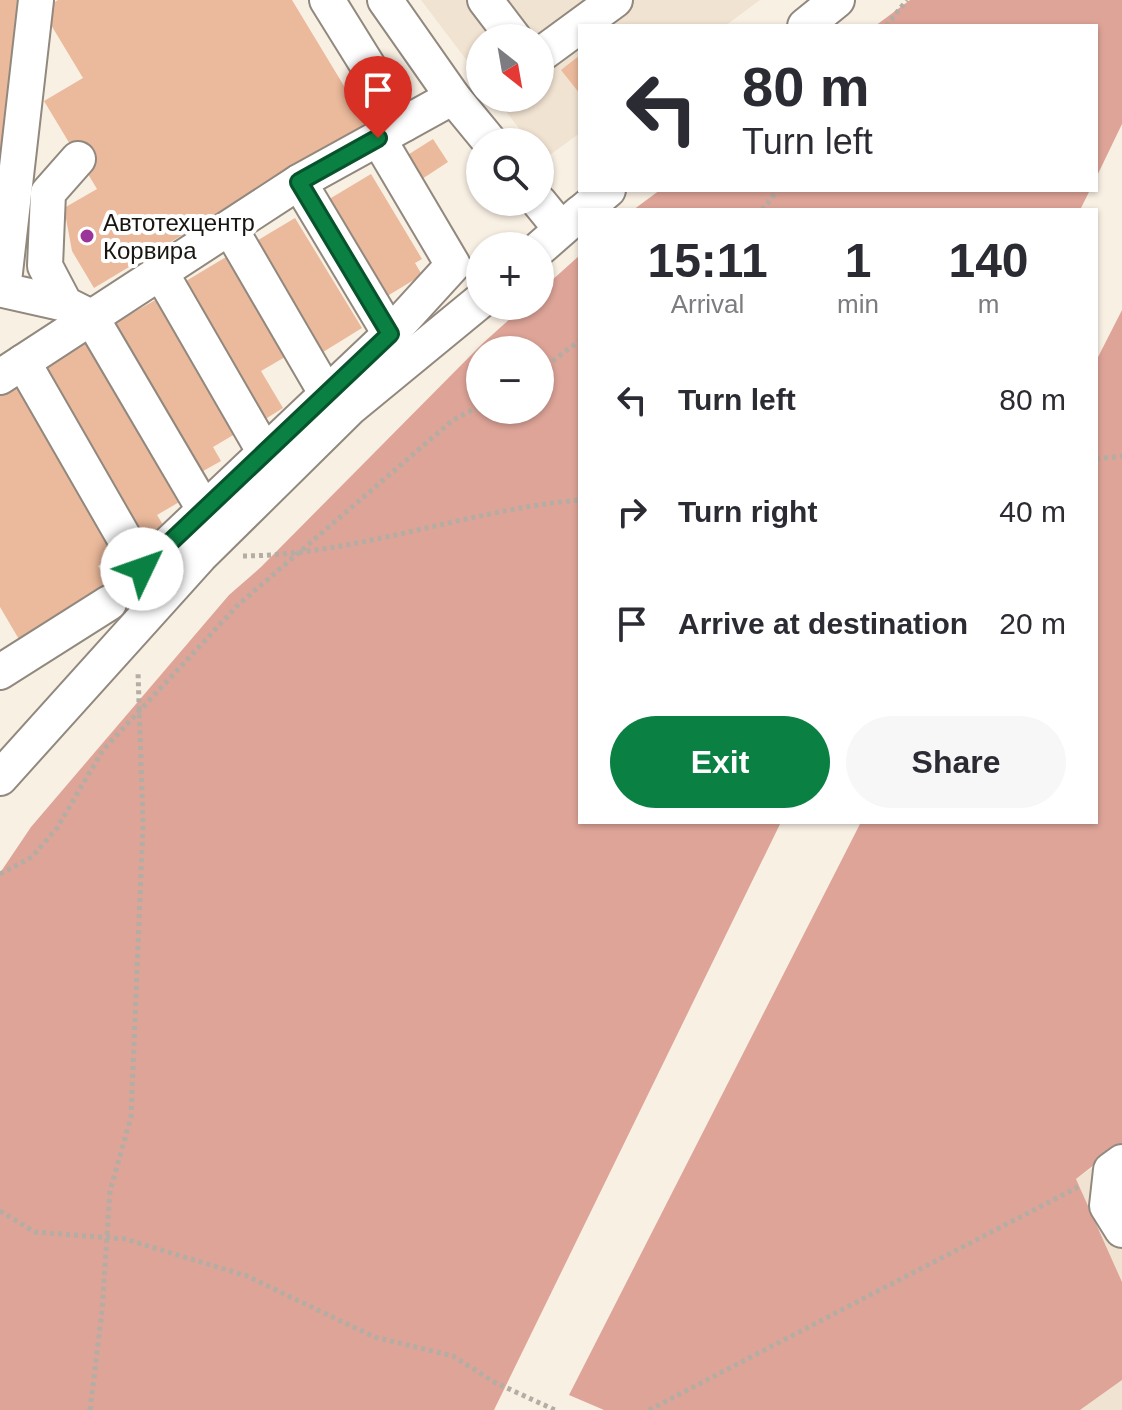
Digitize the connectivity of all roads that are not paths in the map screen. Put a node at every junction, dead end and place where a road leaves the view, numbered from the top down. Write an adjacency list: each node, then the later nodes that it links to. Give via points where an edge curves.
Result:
1 (36, 0): 21 (street, via 3,290)
2 (327, 0): 14 (street)
3 (385, 0): 12 (street)
4 (485, 0): 7 (street)
5 (615, 0): 8 (street)
6 (837, 0): 9 (street)
7 (503, 24)
8 (582, 24)
9 (807, 24)
10 (578, 27): 11 (street)
11 (554, 45)
12 (453, 97): 13 (street); 14 (street)
13 (478, 128)
14 (391, 131): 16 (street); 23 (street, via 453,265)
15 (78, 159): 21 (street, via 48,193 45,266)
16 (299, 182): 19 (street); 23 (street)
17 (606, 192): 18 (street)
18 (586, 208)
19 (230, 228): 20 (street); 25 (street)
20 (161, 273): 21 (street); 26 (street)
21 (78, 311): 24 (street); 27 (street)
22 (466, 313): 28 (street, via 351,407 200,556)
23 (390, 334): 25 (street)
24 (12, 369): 27 (street, via 142,569)
25 (326, 393): 26 (street)
26 (265, 453): 27 (street)
27 (205, 511)
28 (123, 613): 29 (street); 30 (street)
29 (0, 672)
30 (0, 778)
31 (1117, 1166): 32 (street, via 1107,1206)
32 (1122, 1230)

